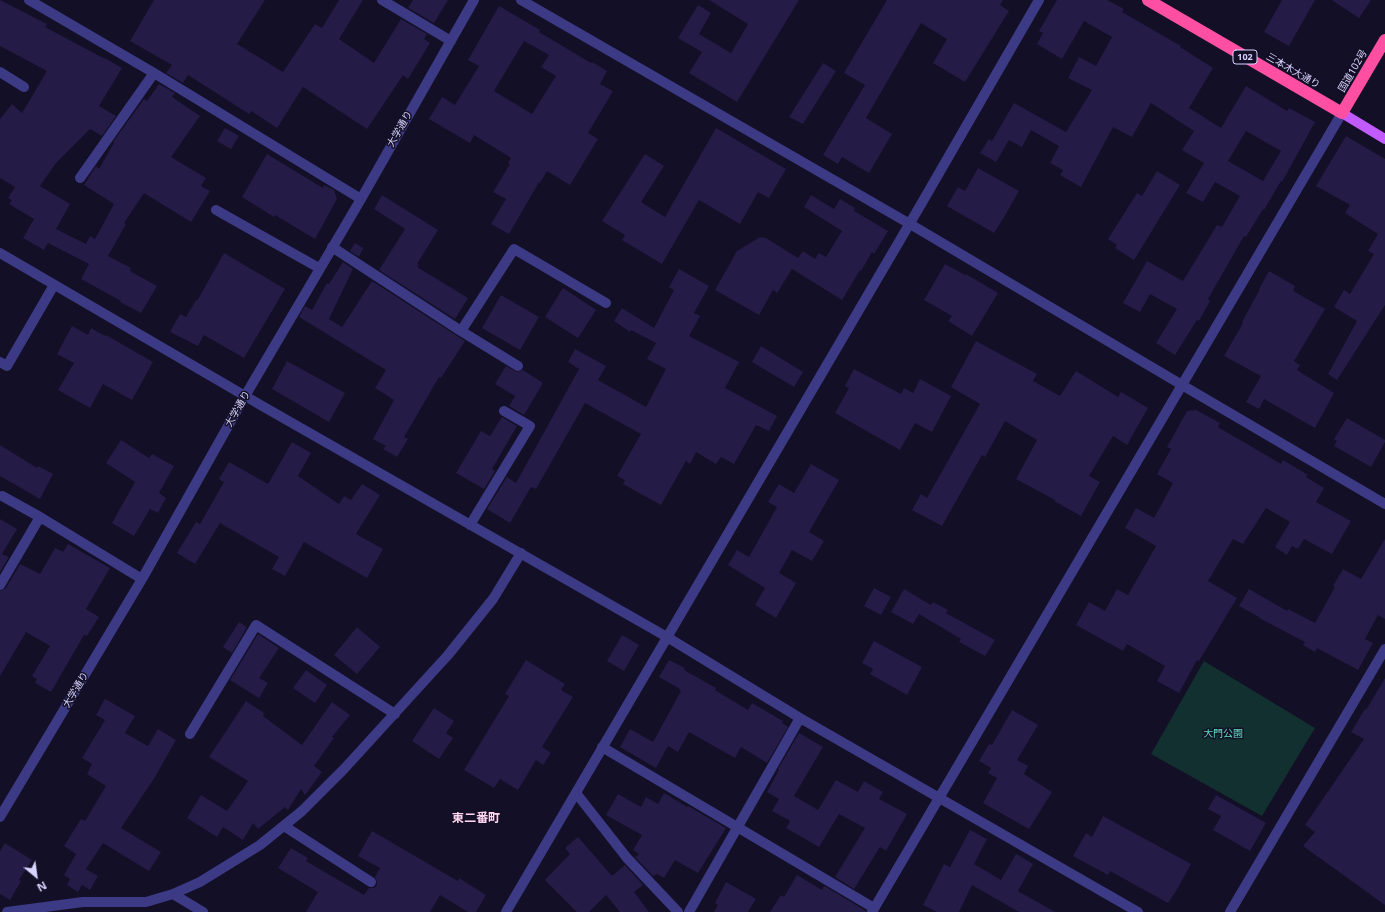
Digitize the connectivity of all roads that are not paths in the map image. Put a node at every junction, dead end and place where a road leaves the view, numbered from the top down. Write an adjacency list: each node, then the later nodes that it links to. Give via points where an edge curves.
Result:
1 (29, 0): 10 (street)
2 (382, 0): 8 (street)
3 (474, 0): 8 (street, 大学通り)
4 (522, 0): 17 (street)
5 (1039, 0): 17 (street)
6 (1148, 0): 12 (highway, 三本木大通り / 102)
7 (1385, 40): 12 (highway, 国道102号)
8 (450, 41): 15 (street, 大学通り)
9 (0, 72): 11 (street)
10 (154, 73): 14 (street); 15 (street)
11 (24, 87)
12 (1342, 113): 13 (main road, 三本木大通り); 26 (street)
13 (1385, 139)
14 (80, 178)
15 (361, 199): 18 (street, 大学通り)
16 (216, 210): 20 (street)
17 (910, 224): 26 (street); 36 (street)
18 (332, 247): 20 (street, 大学通り); 23 (street)
19 (0, 253): 21 (street)
20 (319, 268): 27 (street, 大学通り)
21 (54, 285): 24 (street, via 7,366); 27 (street)
22 (606, 303): 23 (street, via 514,249)
23 (461, 331): 25 (street)
24 (0, 362)
25 (518, 366)
26 (1182, 385): 30 (street); 43 (street)
27 (245, 396): 32 (street); 34 (street, 大学通り)
28 (504, 411): 32 (street, via 530,426)
29 (2, 496): 31 (street)
30 (1385, 504)
31 (40, 517): 34 (street); 35 (street)
32 (470, 525): 33 (street)
33 (521, 553): 36 (street); 38 (street, via 493,599 448,655)
34 (142, 579): 44 (street, 大学通り)
35 (0, 585)
36 (667, 637): 39 (street); 41 (street)
37 (1385, 649): 56 (street)
38 (395, 714): 40 (street, via 256,625); 45 (street, via 339,774)
39 (800, 718): 43 (street); 46 (street)
40 (190, 734)
41 (602, 747): 42 (street); 46 (street)
42 (576, 793): 52 (street); 53 (street, via 627,858)
43 (939, 797): 49 (street); 55 (street)
44 (1, 813)
45 (284, 826): 47 (street); 48 (street, via 200,882)
46 (737, 827): 49 (street); 54 (street)
47 (371, 882)
48 (173, 894): 50 (street, via 146,902 83,902); 51 (street)
49 (873, 910)
50 (7, 912)
51 (203, 912)
52 (506, 912)
53 (678, 912)
54 (688, 912)
55 (1138, 912)
56 (1230, 912)

